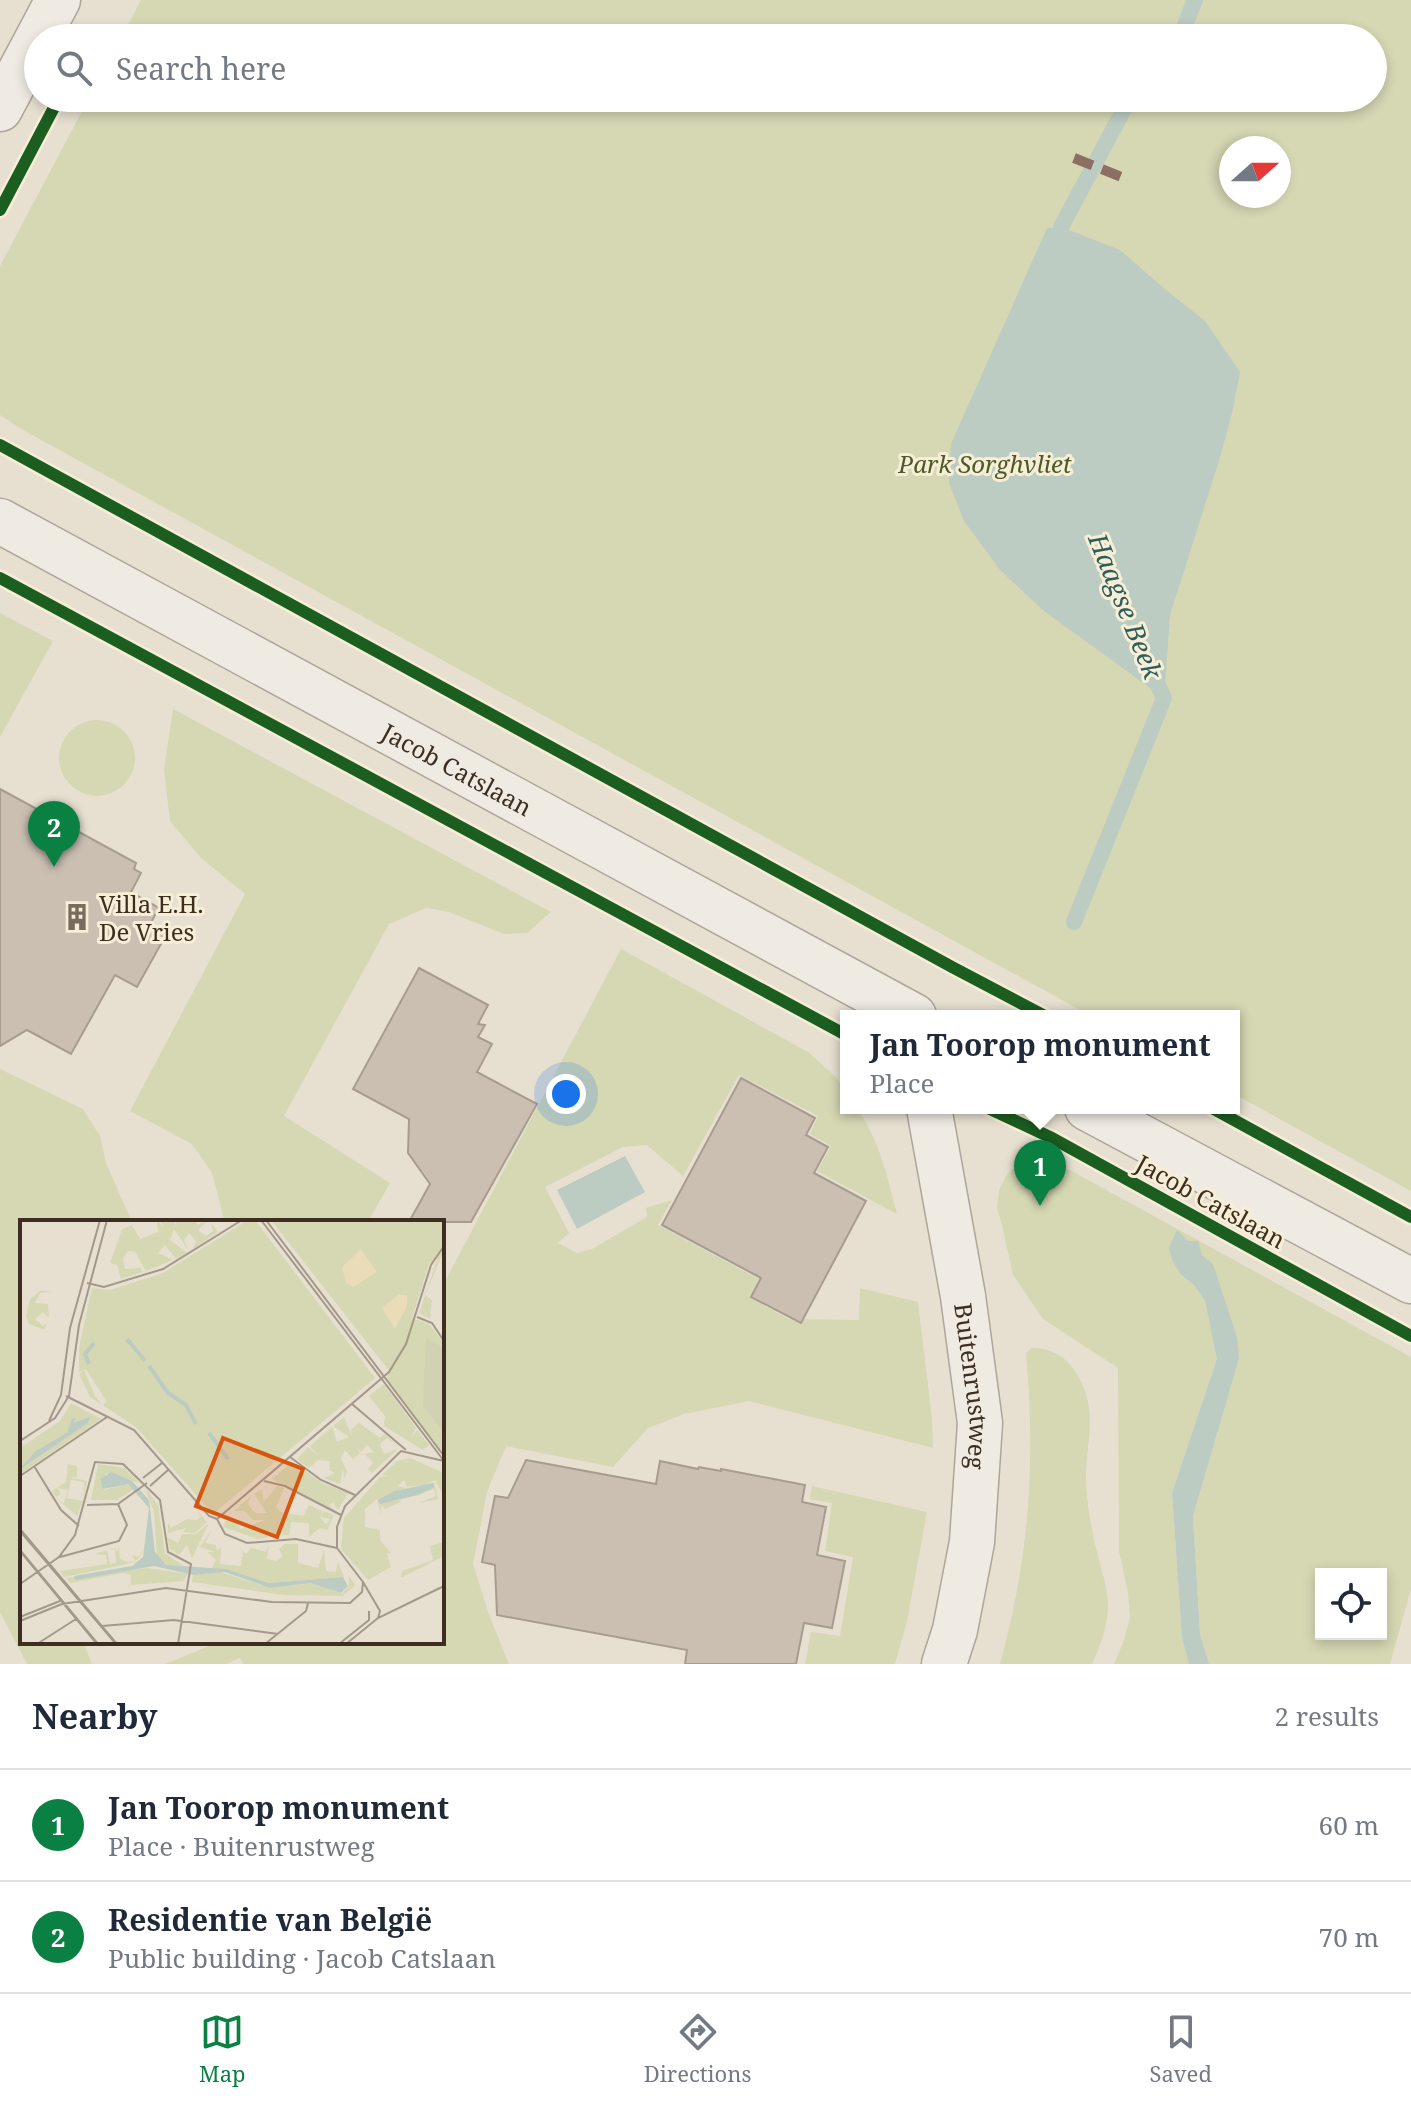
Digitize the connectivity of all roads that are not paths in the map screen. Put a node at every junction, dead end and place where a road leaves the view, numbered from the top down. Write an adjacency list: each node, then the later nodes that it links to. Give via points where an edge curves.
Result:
1 (58, 0): 2 (street)
2 (45, 24)
3 (24, 64): 4 (street)
4 (0, 109)
5 (0, 521): 6 (street, Jacob Catslaan)
6 (903, 1010)
7 (930, 1114): 10 (street, Buitenrustweg, via 980,1423 972,1542)
8 (1098, 1114): 9 (street, Jacob Catslaan)
9 (1411, 1281)
10 (944, 1664)

